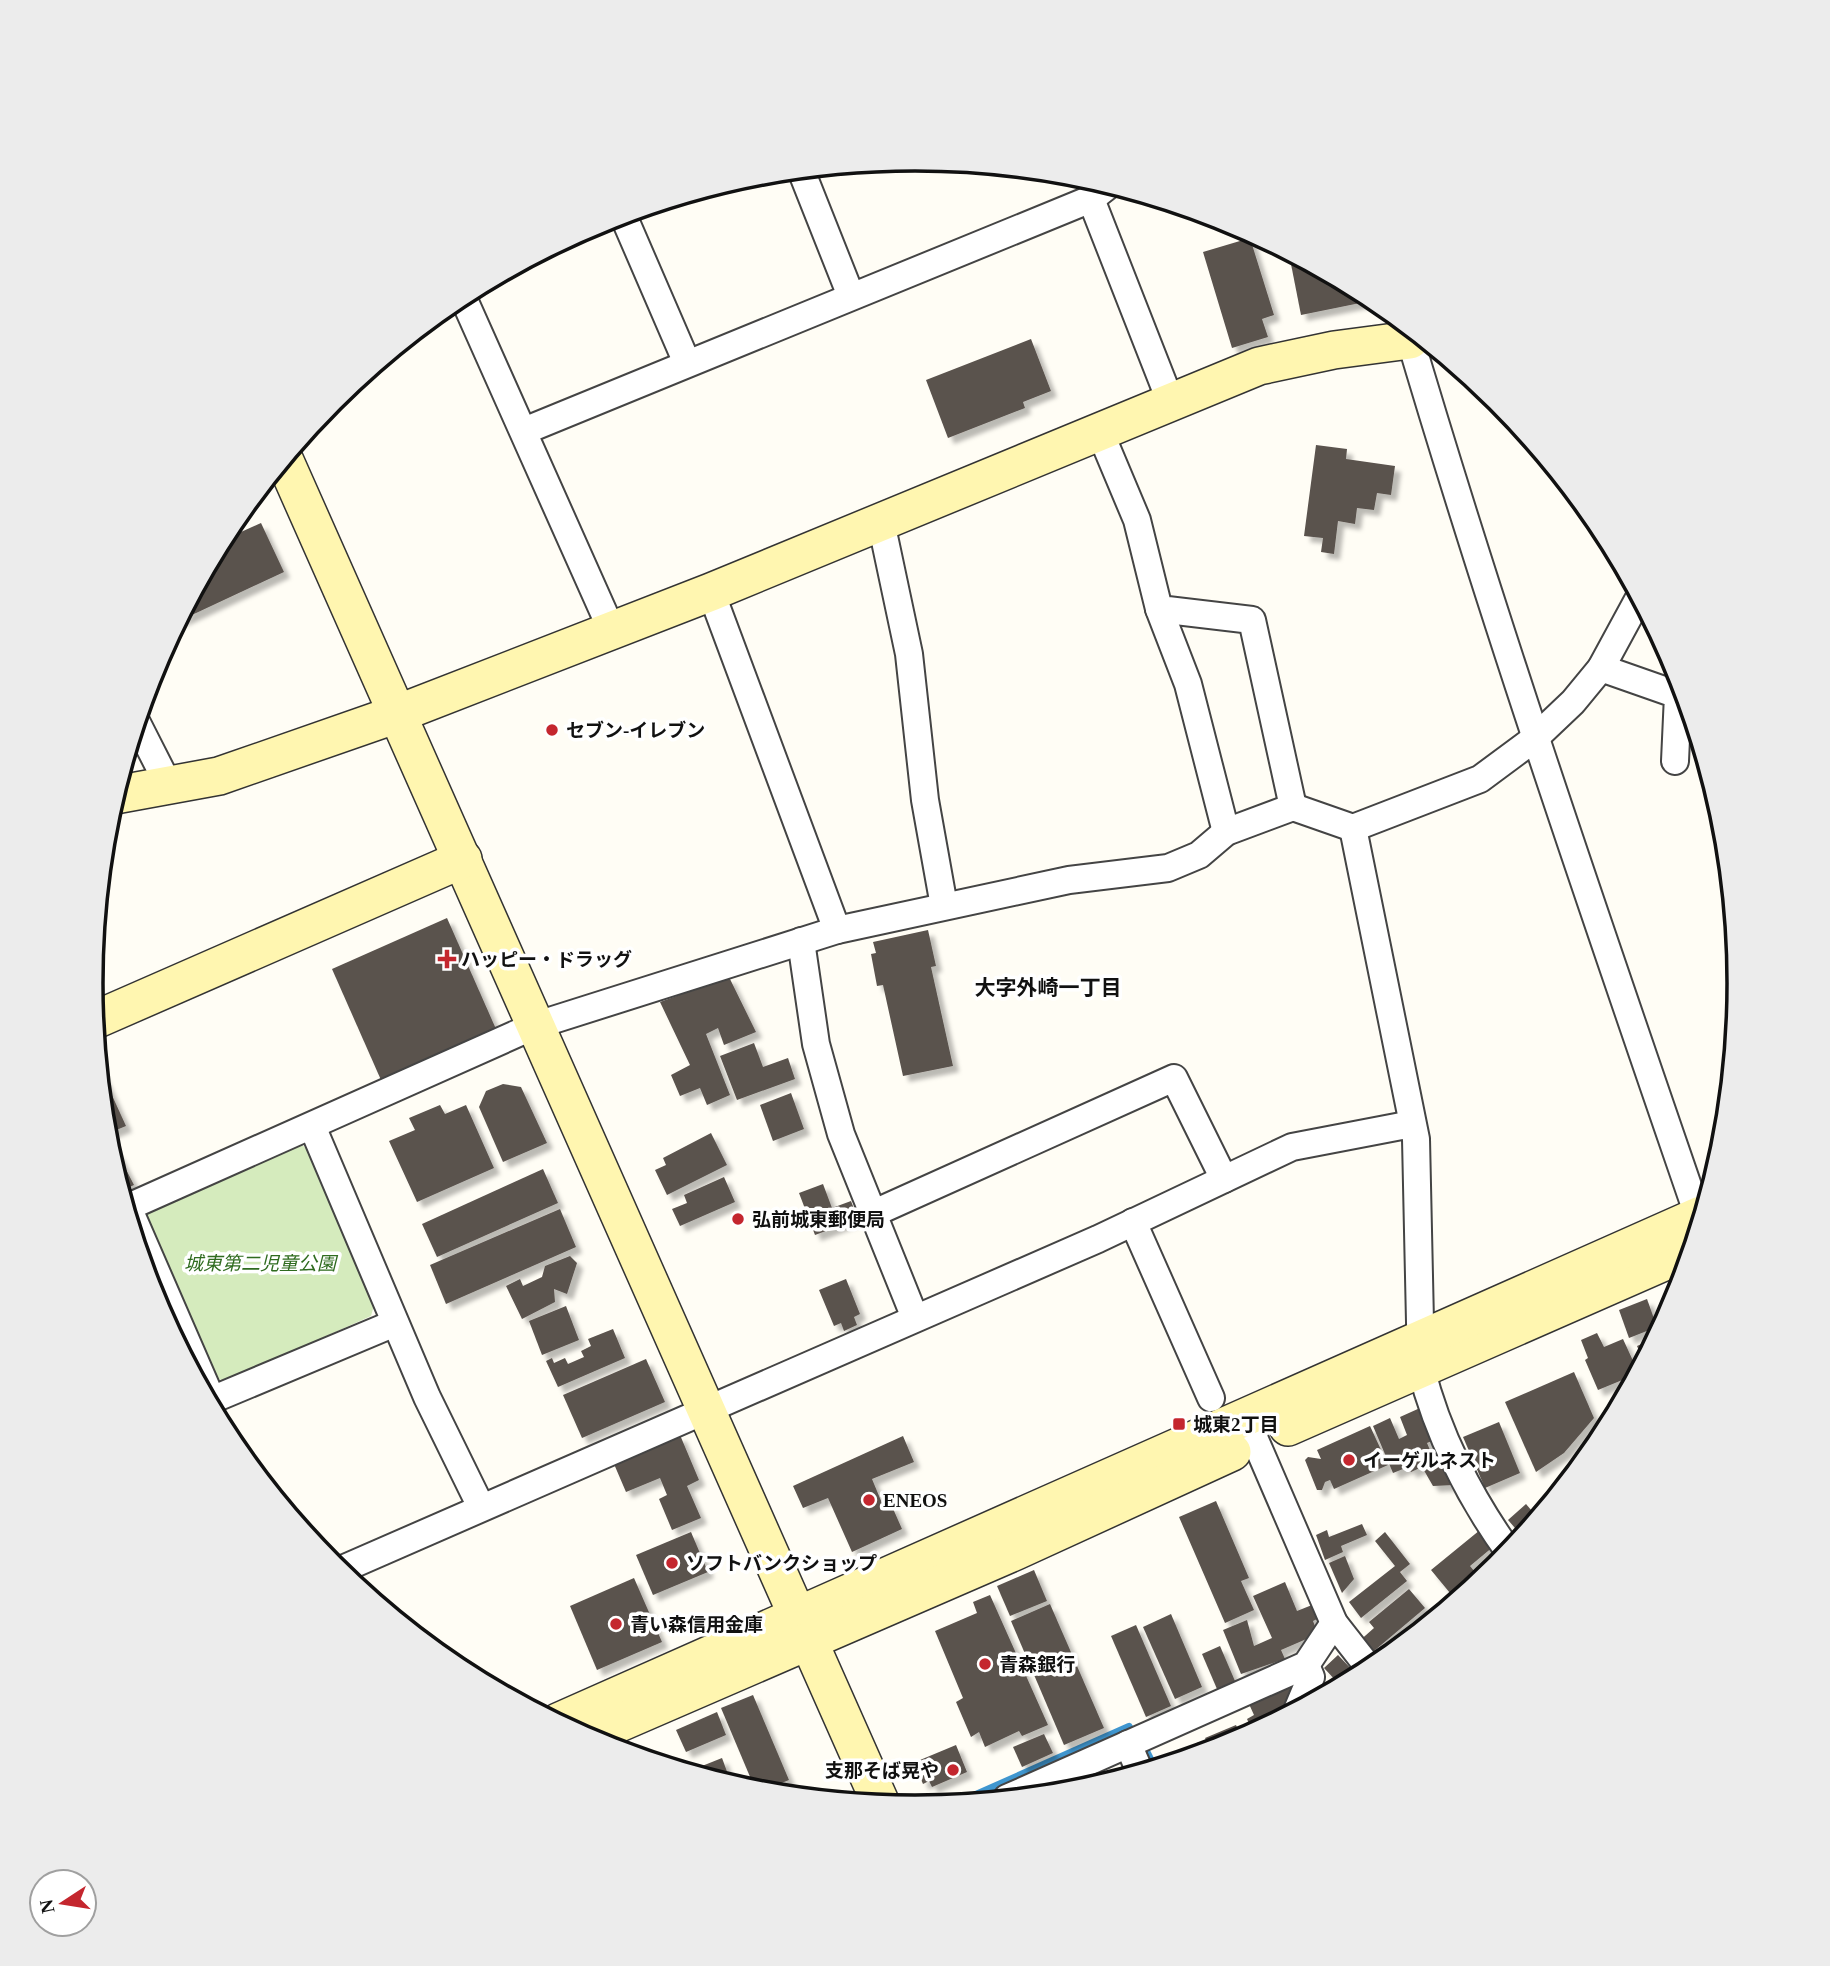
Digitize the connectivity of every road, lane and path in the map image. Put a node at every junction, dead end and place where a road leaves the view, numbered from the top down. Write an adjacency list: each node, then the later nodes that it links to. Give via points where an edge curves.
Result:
1 (804, 179): 5 (street)
2 (1098, 193): 5 (street)
3 (1100, 193): 10 (street)
4 (627, 224): 9 (street)
5 (851, 296): 9 (street)
6 (467, 306): 11 (street)
7 (1405, 336): 10 (street, via 1259,366)
8 (1416, 345): 24 (street)
9 (687, 363): 11 (street)
10 (1171, 404): 12 (street)
11 (524, 431): 18 (street)
12 (1100, 432): 14 (street); 17 (street, via 1137,520)
13 (288, 468): 22 (street)
14 (881, 522): 15 (street); 32 (street, via 909,653 925,800)
15 (711, 592): 18 (street); 33 (street)
16 (1634, 607): 19 (street)
17 (1159, 610): 28 (street, via 1252,620); 30 (street, via 1188,684)
18 (612, 631): 22 (street)
19 (1601, 668): 20 (street); 24 (street)
20 (1673, 693)
21 (1678, 705): 25 (street)
22 (397, 715): 26 (street, via 266,762); 31 (street)
23 (143, 734): 26 (street)
24 (1534, 739): 29 (street, via 1480,779); 41 (street, via 1593,901)
25 (1675, 761)
26 (169, 786): 27 (street)
27 (126, 793)
28 (1293, 807): 29 (street); 30 (street)
29 (1353, 828): 37 (street)
30 (1226, 832): 32 (street, via 1199,855 1168,868 1069,880)
31 (463, 859): 35 (street); 36 (street)
32 (944, 906): 33 (street)
33 (837, 930): 34 (street)
34 (801, 941): 36 (street); 42 (street, via 816,1044 841,1133)
35 (104, 1016)
36 (534, 1026): 38 (street); 50 (street)
37 (1412, 1124): 39 (street, via 1292,1147); 47 (street)
38 (312, 1126): 40 (street); 46 (street)
39 (1224, 1179): 42 (street, via 1174,1078); 43 (street)
40 (134, 1205)
41 (1693, 1212)
42 (872, 1214): 45 (street)
43 (1133, 1222): 45 (street); 49 (street)
44 (1688, 1231): 47 (street)
45 (915, 1318): 50 (street)
46 (395, 1323): 48 (street); 52 (street)
47 (1421, 1353): 51 (street); 53 (street, via 1428,1396 1479,1511)
48 (218, 1398)
49 (1212, 1398)
50 (704, 1411): 52 (street); 56 (street)
51 (1252, 1430): 55 (street); 56 (street)
52 (481, 1507): 54 (street)
53 (1502, 1543)
54 (350, 1566)
55 (1334, 1623): 57 (street); 58 (street)
56 (802, 1628): 60 (street); 61 (street); 65 (street)
57 (1362, 1660)
58 (1306, 1665): 59 (street, via 1311,1677); 62 (street)
59 (1303, 1695)
60 (570, 1717)
61 (599, 1731)
62 (1128, 1744): 63 (street); 64 (street)
63 (1136, 1764)
64 (1035, 1786)
65 (876, 1794)

